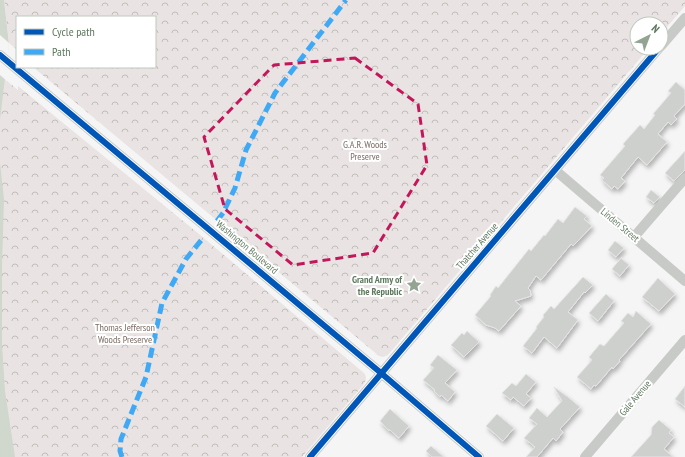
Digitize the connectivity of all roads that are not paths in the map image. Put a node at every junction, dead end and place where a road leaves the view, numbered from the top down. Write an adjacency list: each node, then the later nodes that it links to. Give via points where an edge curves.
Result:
1 (685, 18): 2 (street, Thatcher Avenue)
2 (669, 37)
3 (652, 56): 5 (street, Thatcher Avenue)
4 (4, 58): 10 (street, Washington Boulevard)
5 (555, 170): 7 (street, Linden Street); 10 (street, Thatcher Avenue)
6 (685, 178): 7 (street)
7 (634, 237): 8 (street, Linden Street)
8 (685, 281)
9 (685, 340): 13 (street, Gale Avenue)
10 (381, 373): 11 (street, Thatcher Avenue); 12 (street, Washington Boulevard)
11 (310, 457)
12 (479, 457)
13 (585, 457)

